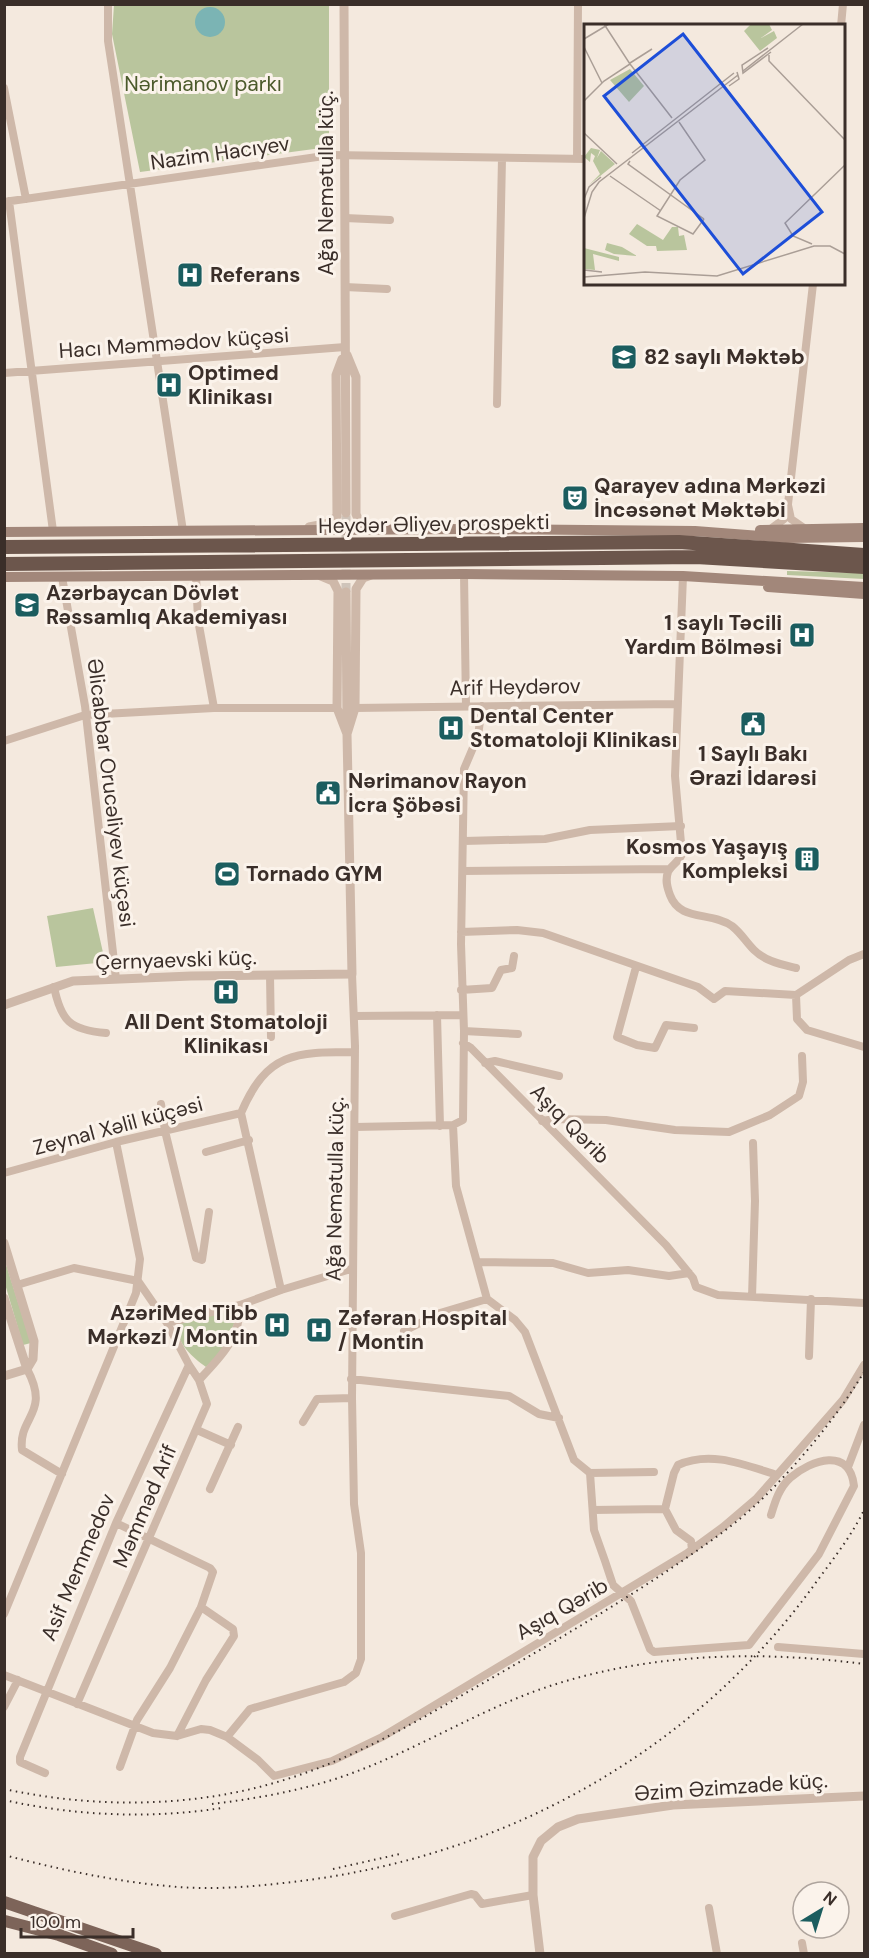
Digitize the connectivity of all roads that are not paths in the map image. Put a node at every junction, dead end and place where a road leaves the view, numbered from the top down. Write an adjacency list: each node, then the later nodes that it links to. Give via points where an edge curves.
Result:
1 (108, 4): 10 (street, via 108,41)
2 (344, 4): 7 (street, Ağa Nemətulla küç.)
3 (578, 4): 9 (street)
4 (843, 4): 5 (street)
5 (841, 24)
6 (4, 88): 11 (street)
7 (345, 154): 8 (street, Nazim Hacıyev); 10 (street, Nazim Hacıyev); 13 (street, Ağa Nemətulla küç.)
8 (502, 158): 9 (street, Nazim Hacıyev); 22 (street)
9 (581, 159)
10 (130, 183): 11 (street, Nazim Hacıyev); 19 (street)
11 (26, 199): 12 (street, Nazim Hacıyev)
12 (7, 202): 20 (street)
13 (345, 218): 14 (street); 16 (street, Ağa Nemətulla küç.)
14 (390, 220)
15 (813, 285): 23 (street)
16 (345, 287): 17 (street); 18 (street, Ağa Nemətulla küç.)
17 (387, 289)
18 (345, 349): 19 (street, Hacı Məmmədov küçəsi); 24 (street, Ağa Nemətulla küç.); 26 (street, via 336,375 336,518 330,523); 31 (street, via 356,377 356,514 363,524)
19 (156, 363): 20 (street, Hacı Məmmədov küçəsi); 30 (street)
20 (33, 371): 21 (street, Hacı Məmmədov küçəsi); 29 (street)
21 (4, 373)
22 (498, 404)
23 (788, 504): 27 (street, via 781,523); 28 (street, via 794,524)
24 (346, 513)
25 (864, 528): 28 (main road)
26 (293, 530): 30 (main road); 31 (main road)
27 (768, 530): 28 (main road); 32 (main road)
28 (810, 530)
29 (53, 531): 30 (main road); 33 (main road)
30 (183, 531)
31 (387, 531): 32 (main road)
32 (695, 531): 34 (main road, via 786,538)
33 (4, 532)
34 (864, 537)
35 (4, 548): 36 (highway, Heydər Əliyev prospekti, via 679,542)
36 (864, 555)
37 (4, 564): 38 (highway, Heydər Əliyev prospekti, via 696,557)
38 (864, 567)
39 (464, 574): 41 (main road); 43 (main road); 51 (street)
40 (319, 575): 41 (main road); 42 (main road); 54 (street, via 333,582 338,591)
41 (372, 575): 55 (street, Ağa Nemətulla küç., via 363,578 356,589)
42 (196, 576): 45 (main road); 53 (street, via 198,620)
43 (683, 576): 46 (main road); 50 (street)
44 (4, 577): 45 (main road)
45 (62, 577): 56 (street, Əlicabbar Orucəliyev küçəsi)
46 (708, 577): 47 (main road); 49 (main road, via 791,591)
47 (864, 587)
48 (346, 592): 57 (street)
49 (864, 594)
50 (676, 704): 52 (street, Arif Heydərov); 59 (street, via 675,776)
51 (466, 706): 52 (street, Arif Heydərov); 55 (street, Arif Heydərov)
52 (482, 706): 60 (street, via 478,736 464,769)
53 (214, 708): 54 (street); 56 (street)
54 (337, 708): 57 (street, Ağa Nemətulla küç.)
55 (356, 708): 57 (street, Ağa Nemətulla küç.)
56 (85, 715): 58 (street); 70 (street, Əlicabbar Orucəliyev küçəsi)
57 (347, 734): 68 (street, Ağa Nemətulla küç.)
58 (4, 741)
59 (681, 826): 60 (street, via 590,830 545,839); 61 (street, via 682,854)
60 (464, 841): 62 (street)
61 (669, 869): 62 (street); 67 (street, via 669,893 681,911 723,922 766,959)
62 (463, 871): 63 (street)
63 (461, 932): 66 (street, via 543,933); 72 (street)
64 (864, 954): 73 (street)
65 (514, 956): 72 (street, via 512,968 501,970 492,988)
66 (636, 967): 73 (street, via 698,987 714,999 725,991); 78 (street, via 617,1037 655,1048 666,1025)
67 (796, 968)
68 (352, 974): 69 (street, Çernyaevski küç.); 77 (street, Ağa Nemətulla küç.)
69 (270, 975): 70 (street, Çernyaevski küç.); 82 (street)
70 (116, 979): 71 (street, Çernyaevski küç., via 73,981)
71 (54, 987): 74 (street, Çernyaevski küç.); 80 (street, via 63,1018 80,1029)
72 (461, 990): 76 (street)
73 (796, 995): 84 (street, via 797,1019 807,1030)
74 (4, 1005)
75 (437, 1015): 76 (street); 77 (street); 93 (street)
76 (463, 1015): 79 (street)
77 (355, 1016): 85 (street, Ağa Nemətulla küç.)
78 (694, 1028)
79 (464, 1031): 81 (street); 83 (street)
80 (106, 1033)
81 (518, 1034)
82 (270, 1037)
83 (464, 1043): 87 (street, Aşıq Qərib); 92 (street, via 463,1116 460,1123)
84 (864, 1047)
85 (355, 1052): 90 (street, via 299,1053 275,1065 249,1095); 94 (street, Ağa Nemətulla küç.)
86 (802, 1056): 91 (street, via 799,1096 771,1115 729,1132 675,1130 606,1120)
87 (485, 1063): 88 (street, via 495,1061); 91 (street, Aşıq Qərib)
88 (559, 1076)
89 (161, 1104): 95 (street)
90 (241, 1113): 95 (street, Zeynal Xəlil küçəsi); 96 (street)
91 (542, 1121): 105 (street, Aşıq Qərib)
92 (453, 1125): 93 (street); 103 (street, via 456,1186)
93 (440, 1126): 94 (street)
94 (355, 1127): 104 (street, Ağa Nemətulla küç.)
95 (165, 1131): 97 (street, Zeynal Xəlil küçəsi); 101 (street, via 199,1260)
96 (249, 1140): 99 (street); 108 (street)
97 (116, 1142): 100 (street, Zeynal Xəlil küçəsi); 106 (street, via 140,1258)
98 (753, 1143): 109 (street)
99 (206, 1152)
100 (4, 1173)
101 (209, 1212)
102 (4, 1243): 107 (street)
103 (479, 1262): 105 (street, via 553,1263 588,1273); 111 (street)
104 (351, 1269): 108 (street); 122 (street, Ağa Nemətulla küç.)
105 (689, 1273): 109 (street, Aşıq Qərib, via 696,1287 718,1295)
106 (138, 1281): 107 (street, via 74,1268); 115 (street, Məmməd Arif); 134 (street)
107 (17, 1285): 120 (street, via 34,1341 33,1359)
108 (281, 1290): 114 (street)
109 (752, 1297): 112 (street)
110 (5, 1299): 120 (street)
111 (487, 1299): 116 (street, via 440,1313); 125 (street, via 525,1332)
112 (811, 1299): 113 (street); 117 (street)
113 (864, 1303)
114 (240, 1305): 115 (street); 123 (street, via 238,1328 221,1358)
115 (168, 1323): 118 (street, Məmməd Arif)
116 (404, 1331)
117 (809, 1356)
118 (189, 1365): 123 (street, Məmməd Arif); 140 (street, Asif Memmedov)
119 (864, 1365): 135 (street, Aşıq Qərib, via 843,1400)
120 (27, 1369): 121 (street); 134 (street, via 37,1398 22,1450)
121 (4, 1376)
122 (351, 1379): 124 (street, Ağa Nemətulla küç.); 125 (street, via 509,1396 539,1414)
123 (200, 1380): 129 (street, Məmməd Arif, via 207,1404)
124 (351, 1398): 126 (street, via 317,1399); 155 (street, Ağa Nemətulla küç., via 354,1504 362,1553 358,1668 344,1682 250,1709)
125 (559, 1418): 133 (street, via 574,1460)
126 (303, 1422)
127 (864, 1425): 131 (street)
128 (238, 1427): 130 (street)
129 (197, 1430): 130 (street); 141 (street, Məmməd Arif)
130 (231, 1445): 136 (street)
131 (848, 1467): 139 (street, via 838,1460 826,1459 790,1478 774,1501); 143 (street, via 854,1486 819,1554 749,1645 654,1652 631,1601)
132 (654, 1472): 133 (street)
133 (590, 1473): 138 (street)
134 (62, 1474): 145 (street)
135 (777, 1475): 137 (street, via 717,1458 685,1462 674,1473); 142 (street, Aşıq Qərib, via 757,1498)
136 (210, 1489)
137 (665, 1509): 138 (street); 142 (street, via 676,1530 691,1541)
138 (593, 1510): 143 (street, via 594,1530 604,1561 613,1585)
139 (771, 1515)
140 (116, 1522): 141 (street); 150 (street, Asif Memmedov)
141 (151, 1538): 144 (street, via 213,1572); 151 (street, Məmməd Arif)
142 (692, 1550): 143 (street, Aşıq Qərib)
143 (622, 1595): 155 (street, Aşıq Qərib, via 413,1720 332,1761 274,1776)
144 (201, 1606): 153 (street); 154 (street, via 232,1629 234,1636)
145 (4, 1614)
146 (778, 1647): 147 (street)
147 (864, 1654)
148 (4, 1675): 149 (street)
149 (18, 1680): 150 (street); 152 (street)
150 (45, 1692): 151 (street); 157 (street, Asif Memmedov, via 20,1757 20,1762)
151 (77, 1704): 153 (street)
152 (4, 1707)
153 (134, 1727): 154 (street); 156 (street)
154 (177, 1736): 155 (street, via 206,1729)
155 (227, 1737)
156 (120, 1767)
157 (45, 1773)
158 (864, 1796): 159 (street, Əzim Əzimzade küç., via 673,1805 578,1819 558,1827 541,1841 533,1857)
159 (533, 1895): 162 (street, via 482,1904 471,1894); 170 (street, Əzim Əzimzade küç.)
160 (4, 1902): 164 (main road)
161 (709, 1908): 171 (street)
162 (395, 1916)
163 (5, 1920): 166 (main road); 167 (main road)
164 (66, 1923): 168 (main road); 169 (main road)
165 (802, 1943): 172 (street)
166 (97, 1953)
167 (112, 1953)
168 (145, 1953)
169 (156, 1953)
170 (540, 1953)
171 (717, 1953)
172 (804, 1953)

